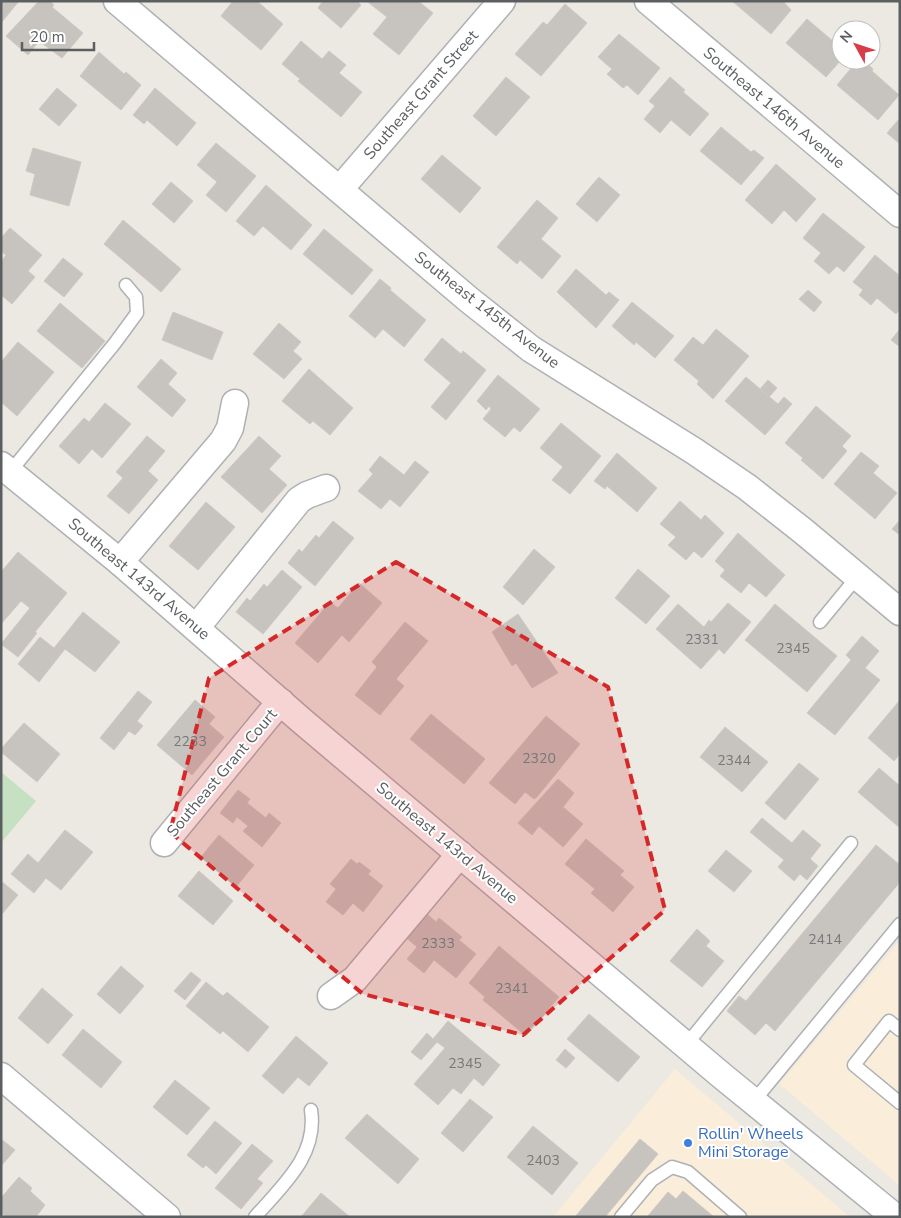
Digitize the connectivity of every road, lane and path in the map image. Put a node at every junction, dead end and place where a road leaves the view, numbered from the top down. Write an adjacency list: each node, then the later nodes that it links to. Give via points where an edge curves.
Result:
1 (117, 1): 4 (street, Southeast 145th Avenue)
2 (502, 1): 4 (street, Southeast Grant Street)
3 (648, 1): 5 (street, Southeast 146th Avenue)
4 (340, 189): 11 (street, Southeast 145th Avenue, via 531,349 747,487)
5 (900, 214)
6 (126, 285): 8 (lane, via 136,297 136,313 115,343)
7 (236, 403): 10 (street, via 223,441)
8 (5, 468): 10 (street, Southeast 143rd Avenue)
9 (326, 488): 14 (street, via 299,500)
10 (120, 562): 14 (street, Southeast 143rd Avenue)
11 (857, 576): 12 (street, Southeast 145th Avenue); 13 (lane)
12 (900, 612)
13 (820, 622)
14 (196, 628): 15 (street, Southeast 143rd Avenue)
15 (281, 702): 16 (street, Southeast Grant Court); 18 (street, Southeast 143rd Avenue)
16 (164, 843)
17 (851, 843): 22 (lane)
18 (460, 854): 20 (street, via 355,979); 22 (street, Southeast 143rd Avenue)
19 (900, 924): 24 (lane)
20 (331, 996)
21 (900, 1030): 25 (lane, via 889,1021 854,1065)
22 (686, 1045): 24 (street, Southeast 143rd Avenue)
23 (1, 1076): 27 (street)
24 (753, 1102): 31 (street, Southeast 143rd Avenue)
25 (900, 1103)
26 (311, 1110): 28 (lane, via 314,1124 307,1150 293,1173)
27 (167, 1217)
28 (256, 1217)
29 (621, 1217): 30 (lane, via 652,1180 672,1167 688,1172)
30 (740, 1217)
31 (895, 1217)

